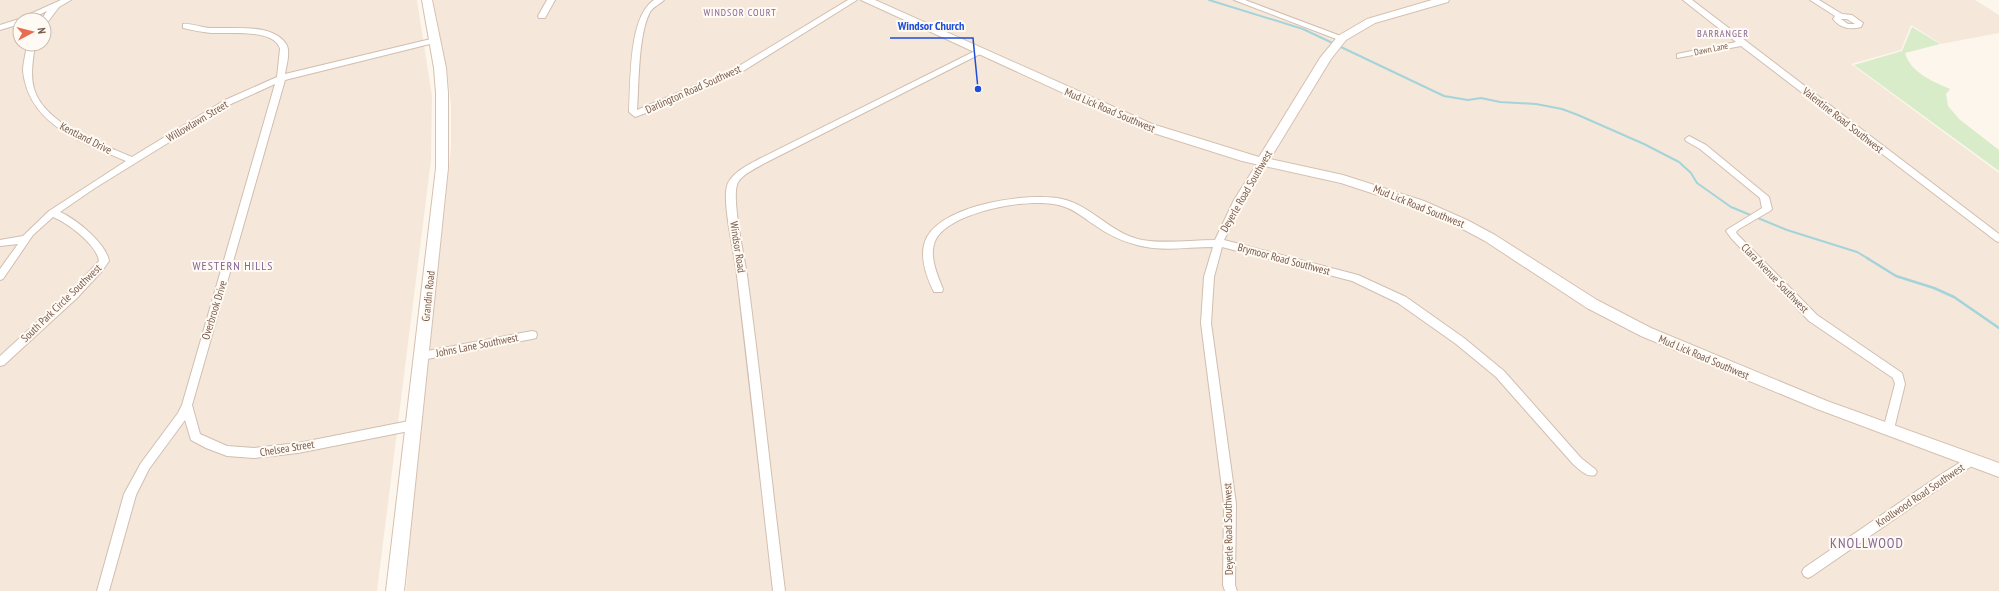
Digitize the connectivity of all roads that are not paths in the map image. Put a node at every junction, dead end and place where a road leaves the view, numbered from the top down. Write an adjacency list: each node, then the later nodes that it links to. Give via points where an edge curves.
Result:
1 (67, 0): 11 (street)
2 (427, 0): 19 (street, Grandin Road)
3 (551, 0): 14 (street)
4 (660, 0): 5 (street, Darlington Road Southwest, via 648,9 643,22 635,77 635,114 737,71)
5 (854, 0)
6 (866, 0): 23 (street, Mud Lick Road Southwest)
7 (1238, 0): 20 (street)
8 (1444, 0): 20 (street, Deyerle Road Southwest, via 1371,22)
9 (1687, 0): 21 (street, Valentine Road Southwest)
10 (1814, 0): 15 (street)
11 (60, 2): 12 (street); 13 (street)
12 (38, 12)
13 (52, 12)
14 (542, 16)
15 (1840, 16)
16 (12, 23): 18 (street)
17 (186, 26): 25 (street, Overbrook Drive, via 208,32 260,33 274,37 284,49)
18 (0, 28)
19 (435, 40): 25 (street, Willowlawn Street); 37 (street, Grandin Road, via 442,94 442,161)
20 (1338, 42): 28 (street, Deyerle Road Southwest)
21 (1742, 43): 24 (street, Dawn Lane); 31 (street, Valentine Road Southwest)
22 (29, 52): 27 (street, Kentland Drive, via 27,80 34,99 43,111 69,132)
23 (980, 52): 28 (street, Mud Lick Road Southwest, via 1148,127); 48 (street, Windsor Road, via 762,161 740,174 732,186 731,200 745,298)
24 (1680, 56)
25 (281, 78): 27 (street, Willowlawn Street, via 228,102); 39 (street, Overbrook Drive)
26 (1689, 139): 41 (street, Clara Avenue Southwest, via 1703,147 1764,198 1767,209 1732,231 1734,236 1814,318 1898,376 1900,384)
27 (133, 161): 29 (street, Willowlawn Street)
28 (1263, 161): 33 (street, Deyerle Road Southwest); 41 (street, Mud Lick Road Southwest, via 1361,184 1449,216 1490,238 1592,304 1646,332 1779,388)
29 (52, 214): 30 (street, Willowlawn Street); 38 (street, South Park Circle Southwest, via 61,216 73,224 100,251 104,261 71,296)
30 (26, 239): 32 (street); 34 (street, Willowlawn Street)
31 (1999, 239)
32 (0, 243)
33 (1217, 243): 35 (street, Brymoor Road Southwest, via 1176,246 1134,242 1060,202 1037,199 1016,201 958,216 936,230 930,244 928,260); 44 (street, Brymoor Road Southwest, via 1355,278 1402,300 1455,336 1486,361 1567,451); 49 (street, Deyerle Road Southwest, via 1208,280 1206,323 1230,504)
34 (0, 276)
35 (938, 289)
36 (532, 335): 37 (street, Johns Lane Southwest)
37 (422, 356): 40 (street, Grandin Road)
38 (0, 362)
39 (188, 405): 40 (street, Chelsea Street, via 195,437 210,446 237,453 298,448); 46 (street, Overbrook Drive, via 142,470 130,494)
40 (414, 424): 47 (street, Grandin Road)
41 (1889, 430): 42 (street, Mud Lick Road Southwest)
42 (1972, 460): 43 (street, Mud Lick Road Southwest); 45 (street, Knollwood Road Southwest)
43 (1999, 470)
44 (1591, 472)
45 (1808, 572)
46 (103, 591)
47 (395, 591)
48 (778, 591)
49 (1231, 591)

